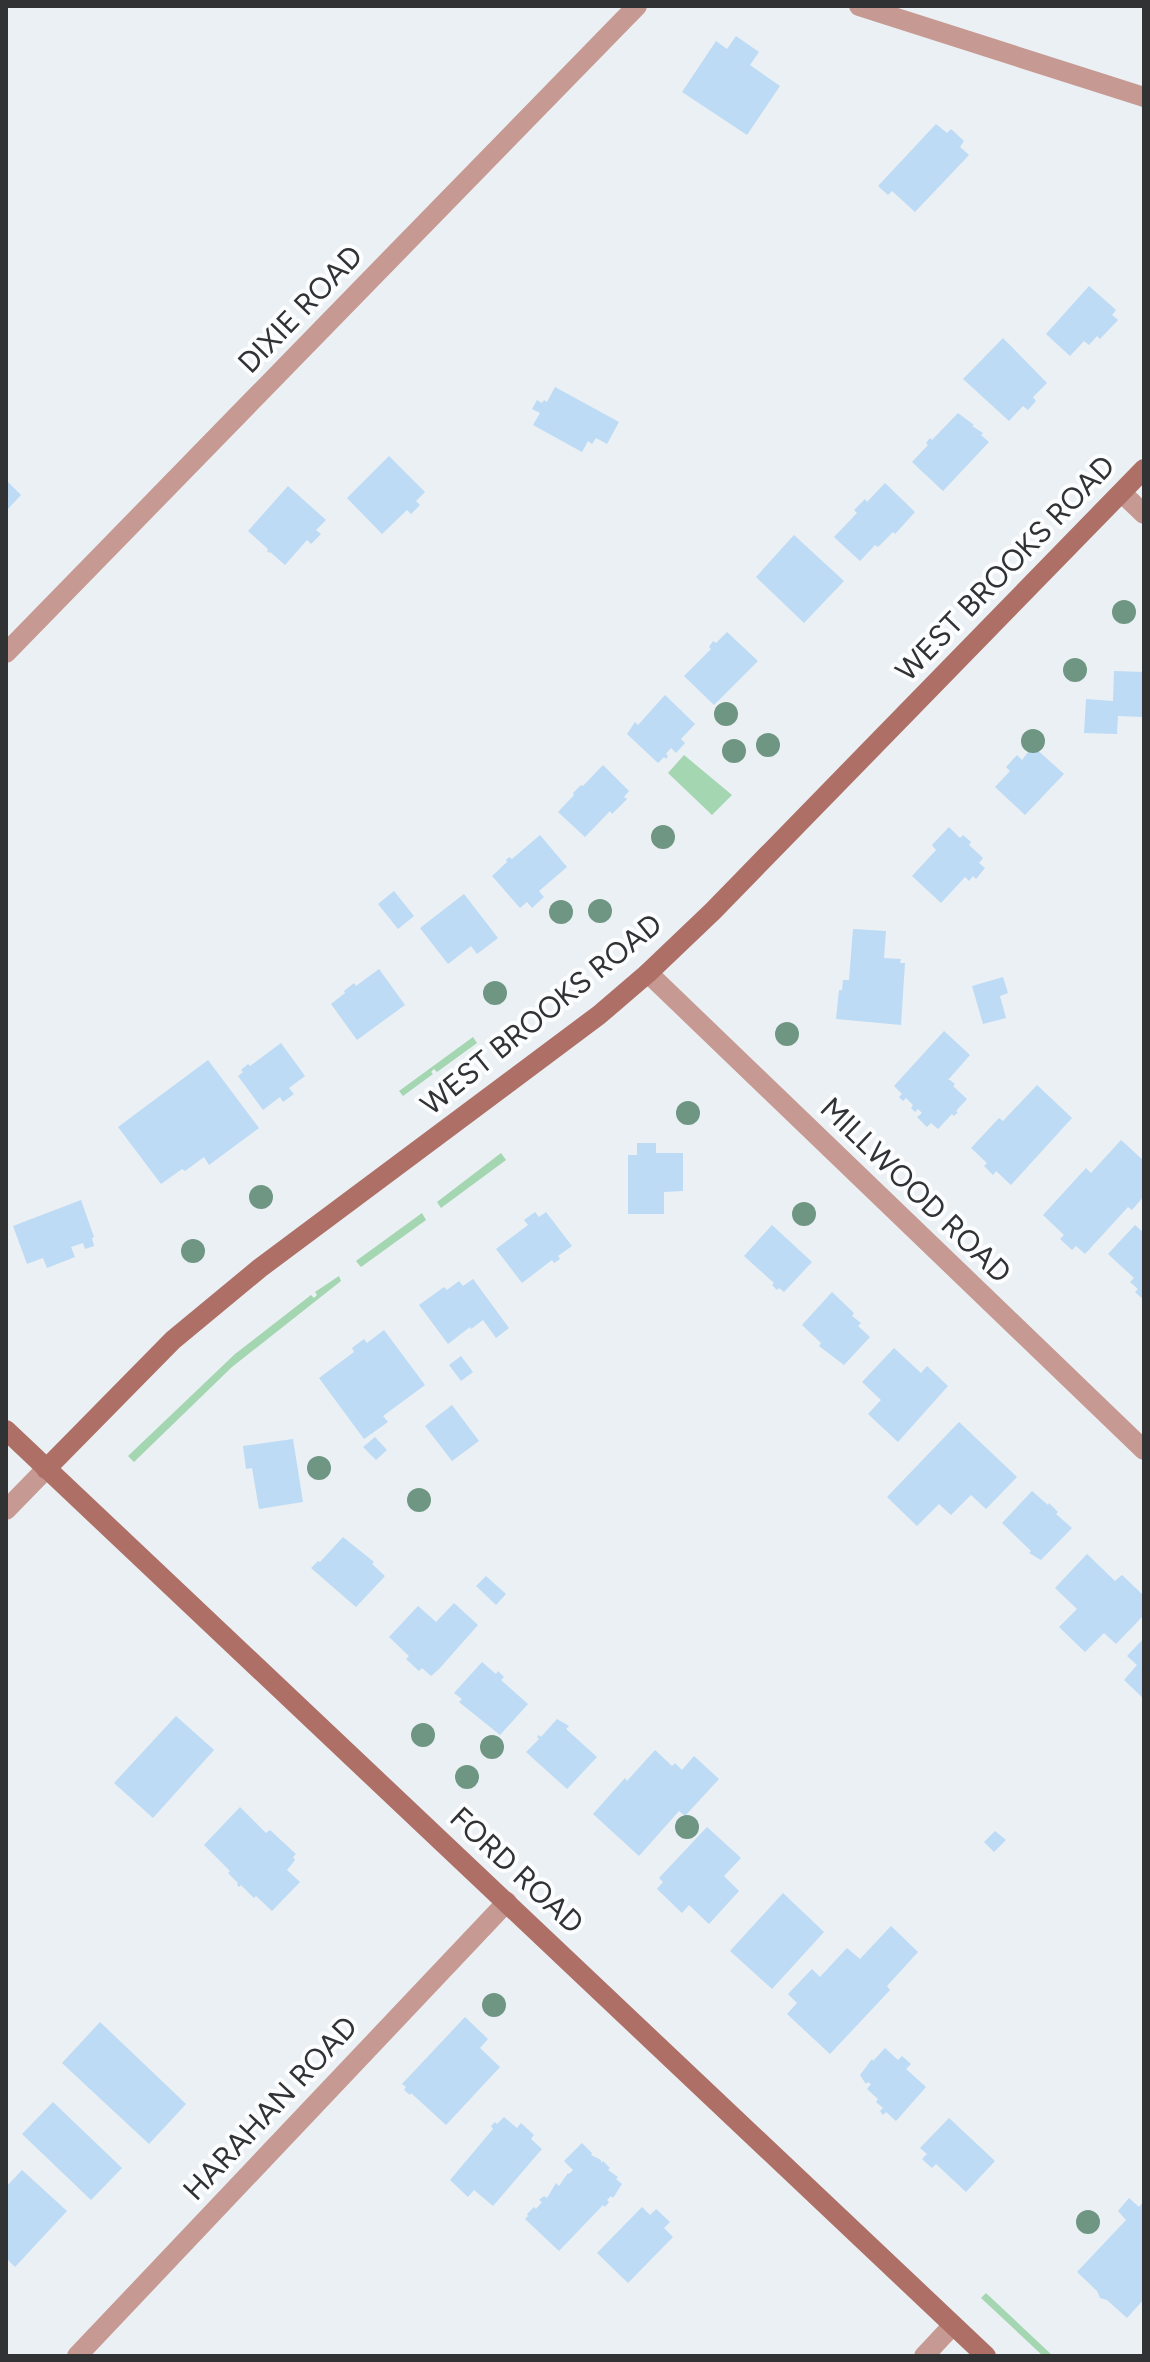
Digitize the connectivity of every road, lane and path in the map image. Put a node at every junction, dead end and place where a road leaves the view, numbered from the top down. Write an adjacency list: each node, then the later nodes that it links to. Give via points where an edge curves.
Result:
1 (637, 6): 7 (street, DIXIE ROAD)
2 (859, 6): 3 (street)
3 (1144, 97)
4 (1144, 469): 5 (street, WEST BROOKS ROAD)
5 (1122, 493): 6 (street); 8 (street, WEST BROOKS ROAD)
6 (1144, 514)
7 (6, 653)
8 (648, 973): 10 (street, MILLWOOD ROAD); 11 (street, WEST BROOKS ROAD, via 260,1268 173,1340)
9 (6, 1430): 11 (street, FORD ROAD)
10 (1144, 1450)
11 (46, 1469): 12 (street); 13 (street, FORD ROAD)
12 (6, 1510)
13 (507, 1902): 14 (street, FORD ROAD); 15 (street, HARAHAN ROAD)
14 (953, 2325): 16 (street); 17 (street, FORD ROAD)
15 (77, 2356)
16 (924, 2356)
17 (986, 2356)

